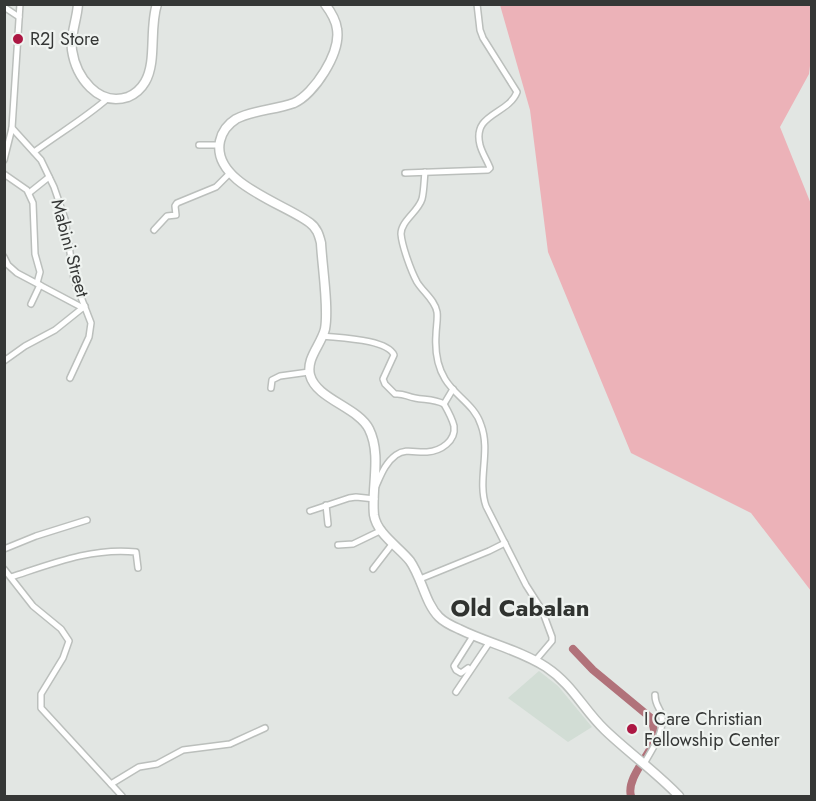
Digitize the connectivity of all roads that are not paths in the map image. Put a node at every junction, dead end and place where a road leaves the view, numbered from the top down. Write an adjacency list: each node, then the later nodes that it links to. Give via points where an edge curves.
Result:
1 (20, 4): 7 (street)
2 (78, 4): 8 (highway, via 72,37 74,59 88,84)
3 (157, 4): 8 (highway, via 146,81 134,94)
4 (325, 4): 11 (highway, via 335,20 337,40 314,87 294,103 236,119 225,129)
5 (477, 4): 15 (street, via 483,39 517,92 512,101 483,123 479,138 490,168)
6 (4, 7): 7 (street)
7 (19, 16): 9 (street)
8 (106, 99): 12 (street)
9 (9, 131): 12 (street, Mabini Street); 13 (street)
10 (199, 145): 11 (street)
11 (219, 145): 14 (highway)
12 (34, 152): 18 (street, Mabini Street)
13 (4, 160)
14 (231, 172): 20 (street, via 216,187 177,203 176,215 167,216); 26 (highway, via 270,202 311,224 319,234 326,321)
15 (425, 172): 16 (street); 31 (street, via 422,200 404,224 401,235 412,272 437,313 437,358 444,379)
16 (405, 173)
17 (4, 174): 19 (street)
18 (50, 177): 19 (street); 25 (street, Mabini Street)
19 (29, 193): 23 (street, via 40,272)
20 (154, 230)
21 (4, 257): 22 (street)
22 (6, 266): 23 (street)
23 (38, 284): 24 (street); 25 (street)
24 (31, 304)
25 (84, 307): 27 (street, via 56,330); 29 (street, Mabini Street, via 91,323 90,333)
26 (322, 336): 28 (highway); 32 (street, via 372,342 390,349 394,355 383,379 391,391)
27 (4, 361)
28 (309, 372): 30 (street, via 279,376 272,380); 33 (highway, via 316,387 362,419 370,431)
29 (70, 378)
30 (271, 388)
31 (453, 389): 32 (street); 40 (street, via 483,428 482,494)
32 (444, 404): 33 (street, via 454,428 449,442 428,452 397,454 384,466)
33 (375, 495): 34 (street); 38 (highway, via 374,515)
34 (326, 505): 35 (street); 37 (street)
35 (309, 511)
36 (87, 520): 42 (street)
37 (328, 524)
38 (382, 530): 39 (highway); 41 (street, via 353,544)
39 (393, 543): 45 (street); 47 (highway)
40 (505, 543): 47 (street); 50 (street, via 542,610 552,637)
41 (338, 544)
42 (4, 549)
43 (138, 568): 46 (street, via 136,552 104,553 74,557)
44 (4, 569): 46 (street)
45 (373, 569)
46 (11, 577): 56 (street, via 33,606 61,629 69,641 41,694 41,708)
47 (420, 579): 48 (highway, via 438,616)
48 (473, 636): 49 (highway); 51 (street, via 454,666 461,673)
49 (489, 643): 50 (highway); 52 (street)
50 (535, 661): 55 (highway, via 567,684 600,726)
51 (468, 668)
52 (456, 692)
53 (656, 695): 55 (street, via 661,725 658,740)
54 (265, 728): 56 (street, via 230,744 183,750 157,764 139,767)
55 (644, 763): 58 (highway)
56 (111, 784): 57 (street)
57 (122, 796)
58 (679, 796)

